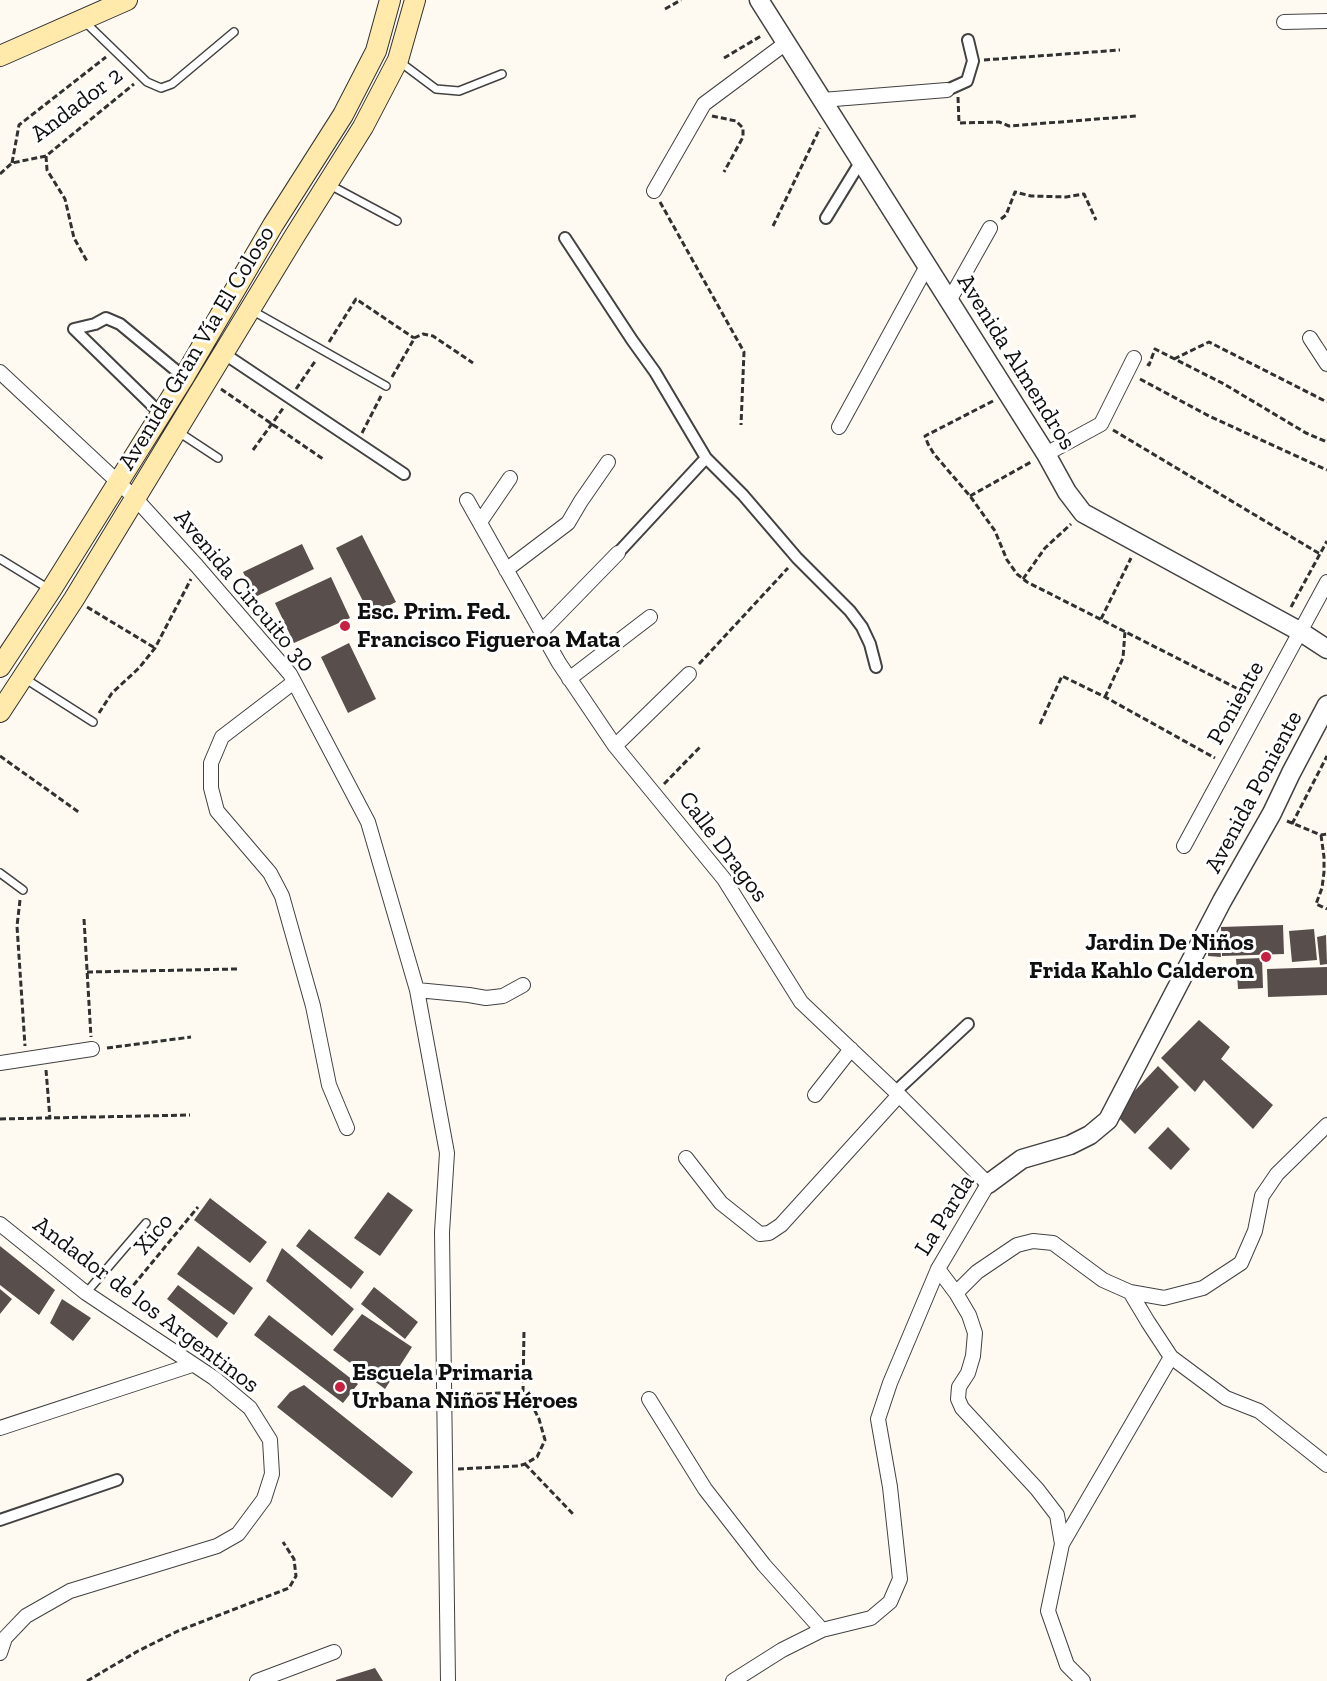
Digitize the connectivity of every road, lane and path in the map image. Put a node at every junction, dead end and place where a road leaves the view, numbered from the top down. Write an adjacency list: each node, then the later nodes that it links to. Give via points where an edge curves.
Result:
1 (127, 0): 7 (main road)
2 (390, 0): 52 (main road, Avenida Gran Vía El Coloso, via 376,51 343,115)
3 (415, 0): 18 (main road, Avenida Gran Vía El Coloso)
4 (681, 0): 6 (path)
5 (759, 0): 10 (street, Avenida Almendros)
6 (665, 9)
7 (83, 20): 14 (lane); 16 (main road)
8 (1327, 21): 9 (street)
9 (1284, 22)
10 (776, 27): 13 (street, Avenida Almendros); 17 (path)
11 (234, 32): 21 (lane, via 172,84 160,88)
12 (968, 40): 19 (street)
13 (786, 43): 23 (street, Avenida Almendros); 24 (street, via 704,104)
14 (114, 50): 21 (lane); 28 (path, Andador 2, via 19,125)
15 (1120, 50): 19 (path)
16 (0, 56)
17 (724, 58)
18 (398, 60): 20 (lane, via 436,88 448,90 459,91); 31 (main road, Avenida Gran Vía El Coloso)
19 (973, 61): 22 (street, via 967,81)
20 (502, 74)
21 (142, 77): 26 (path, Andador 2)
22 (953, 88): 23 (street); 25 (path, via 959,123 999,122 1009,126)
23 (825, 105): 27 (street, Avenida Almendros); 36 (path)
24 (699, 113): 29 (path, via 736,121 743,128 743,137); 32 (street)
25 (1137, 116)
26 (46, 156): 28 (path, Andador 2); 39 (path, via 47,170 65,199 74,238)
27 (861, 161): 33 (street); 40 (street, Avenida Almendros)
28 (12, 163): 30 (path)
29 (724, 172)
30 (0, 174)
31 (327, 184): 35 (lane); 42 (main road, Avenida Gran Vía El Coloso)
32 (654, 191): 59 (path, via 744,352)
33 (826, 218)
34 (1096, 220): 37 (path, via 1084,194 1031,196 1015,192 1006,215)
35 (398, 221)
36 (773, 226)
37 (990, 228): 41 (street)
38 (565, 237): 65 (street, via 655,372)
39 (88, 263)
40 (927, 266): 41 (street, Avenida Almendros); 60 (street)
41 (949, 301): 55 (street, Avenida Almendros)
42 (250, 309): 44 (lane); 45 (main road, Avenida Gran Vía El Coloso)
43 (1310, 338): 49 (street)
44 (323, 351): 48 (path, via 356,299 414,338 423,334 433,336); 54 (lane)
45 (223, 353): 53 (main road, Avenida Gran Vía El Coloso); 69 (street)
46 (1134, 358): 47 (path, via 1149,365 1155,349); 51 (street)
47 (1174, 359): 56 (path, via 1209,342); 62 (path)
48 (474, 363)
49 (1327, 364)
50 (0, 372): 71 (street, Avenida Circuito 30)
51 (1127, 373): 58 (street); 68 (path)
52 (184, 377): 57 (main road, Avenida Gran Vía El Coloso); 57 (street, via 120,324 106,318 74,329)
53 (207, 380): 61 (main road, Avenida Gran Vía El Coloso); 66 (path)
54 (386, 386)
55 (1007, 393): 63 (street, Avenida Almendros); 72 (path, via 925,436 934,454)
56 (1327, 402)
57 (161, 414): 71 (main road, Avenida Gran Vía El Coloso)
58 (1101, 424): 63 (street); 80 (path)
59 (741, 425)
60 (838, 427)
61 (176, 430): 64 (lane); 73 (main road, Avenida Gran Vía El Coloso)
62 (1327, 442)
63 (1046, 454): 72 (path); 75 (street, Avenida Almendros)
64 (218, 458)
65 (706, 458): 79 (street); 81 (street)
66 (323, 459)
67 (608, 462): 84 (street, via 568,523)
68 (1327, 471)
69 (404, 474)
70 (510, 478): 76 (street)
71 (118, 482): 73 (street, Avenida Circuito 30); 87 (main road, Avenida Gran Vía El Coloso)
72 (970, 496): 85 (path, via 995,531 1007,560)
73 (135, 498): 83 (street, Avenida Circuito 30); 88 (main road, Avenida Gran Vía El Coloso)
74 (467, 500): 76 (street, Calle Dragos)
75 (1083, 513): 78 (street, Avenida Almendros); 85 (path, via 1045,548)
76 (480, 522): 84 (street, Calle Dragos)
77 (1327, 541): 80 (path)
78 (1139, 543): 90 (path); 91 (street, Avenida Almendros)
79 (618, 553): 93 (street)
80 (1320, 554): 91 (path)
81 (797, 558): 98 (street, via 862,627); 99 (path)
82 (0, 559): 87 (lane)
83 (197, 566): 95 (path); 102 (street, Avenida Circuito 30)
84 (506, 570): 93 (street, Calle Dragos)
85 (1023, 579): 90 (path)
86 (1327, 582): 94 (street, Poniente)
87 (51, 590): 97 (main road, Avenida Gran Vía El Coloso)
88 (74, 599): 95 (path); 100 (main road, Avenida Gran Vía El Coloso)
89 (650, 617): 101 (street)
90 (1101, 619): 92 (path)
91 (1283, 622): 94 (street, Avenida Almendros)
92 (1125, 631): 103 (path, via 1123,658); 104 (path)
93 (541, 632): 101 (street, Calle Dragos)
94 (1301, 632): 96 (street, Avenida Almendros); 104 (street, Poniente)
95 (155, 648): 107 (path, via 112,693)
96 (1327, 650)
97 (1, 665)
98 (876, 667)
99 (689, 674): 109 (street)
100 (22, 677): 106 (main road, Avenida Gran Vía El Coloso); 107 (lane)
101 (569, 679): 109 (street, Calle Dragos)
102 (294, 682): 131 (street, Avenida Circuito 30, via 368,822); 145 (street, via 222,737 211,763 211,788 217,811 270,873 282,896 313,1006 329,1085)
103 (1106, 697): 108 (path, via 1062,676); 113 (path)
104 (1262, 702): 113 (street, Poniente)
105 (1327, 705): 118 (street, Avenida Poniente)
106 (0, 712)
107 (93, 722)
108 (1040, 724)
109 (615, 746): 116 (street, Calle Dragos)
110 (701, 746): 116 (path)
111 (0, 756): 117 (path)
112 (1327, 756): 115 (path)
113 (1228, 764): 122 (street, Poniente)
114 (1327, 767): 115 (path)
115 (1320, 768): 119 (path)
116 (655, 794): 134 (street, Calle Dragos, via 724,879 801,1002)
117 (80, 813)
118 (1272, 813): 119 (path); 125 (street, Avenida Poniente)
119 (1293, 824): 121 (path)
120 (1327, 834): 121 (path)
121 (1321, 835): 126 (path, via 1324,872 1316,904)
122 (1184, 846)
123 (0, 873): 124 (lane)
124 (23, 890): 137 (path, via 17,926)
125 (1222, 901): 147 (street, La Parda, via 1108,1120 1090,1135 1022,1159)
126 (1327, 909)
127 (84, 919): 129 (path)
128 (237, 969): 129 (path)
129 (87, 972): 135 (path)
130 (523, 985): 131 (street, via 503,996 486,998)
131 (417, 990): 160 (street, Avenida Circuito 30, via 447,1153 442,1232)
132 (968, 1024): 139 (street)
133 (191, 1037): 135 (path)
134 (851, 1049): 139 (street, Calle Dragos); 140 (street)
135 (92, 1050): 136 (street)
136 (45, 1057): 137 (street); 143 (path)
137 (26, 1060): 138 (street)
138 (0, 1063)
139 (897, 1094): 146 (street, via 781,1225 769,1233 760,1234 721,1203); 147 (street, Calle Dragos)
140 (815, 1095)
141 (190, 1115): 143 (path)
142 (0, 1119): 143 (path)
143 (50, 1119)
144 (1327, 1125): 152 (street, via 1277,1174 1262,1196 1255,1231 1241,1263 1203,1288 1184,1293 1164,1298)
145 (346, 1128)
146 (686, 1158)
147 (988, 1184): 151 (street, La Parda)
148 (198, 1207): 155 (path, Xico)
149 (147, 1223): 153 (lane)
150 (0, 1224): 153 (street, Andador de los Argentinos)
151 (938, 1269): 154 (street); 171 (street, La Parda, via 878,1419 900,1579 890,1602 871,1618)
152 (1130, 1292): 154 (street, via 1103,1280 1053,1243 1033,1241 1017,1245 985,1266); 157 (street)
153 (86, 1293): 155 (street, Andador de los Argentinos)
154 (956, 1293): 170 (street, via 975,1333 973,1356 958,1399 1057,1515)
155 (113, 1310): 158 (street, Andador de los Argentinos)
156 (524, 1330): 159 (path)
157 (1171, 1357): 164 (street, via 1226,1398 1259,1412); 170 (street)
158 (192, 1365): 162 (street); 173 (street, Andador de los Argentinos, via 250,1408 270,1440 272,1474 264,1500 238,1534 217,1546 70,1590 26,1616 5,1638)
159 (523, 1392): 160 (path); 163 (path, via 539,1419 545,1440 537,1457)
160 (445, 1395): 165 (street, Avenida Circuito 30)
161 (649, 1399): 171 (street, via 705,1489 764,1565)
162 (0, 1428)
163 (525, 1464): 165 (path); 167 (path)
164 (1327, 1465)
165 (445, 1470): 176 (street, Avenida Circuito 30)
166 (117, 1480): 168 (street)
167 (573, 1514)
168 (0, 1520)
169 (283, 1542): 174 (path, via 294,1559 296,1576 289,1588 178,1631)
170 (1062, 1544): 178 (street, via 1048,1611 1067,1665)
171 (822, 1630): 177 (street)
172 (334, 1652): 175 (street)
173 (0, 1653)
174 (87, 1681)
175 (257, 1681)
176 (448, 1681)
177 (733, 1681)
178 (1083, 1681)

